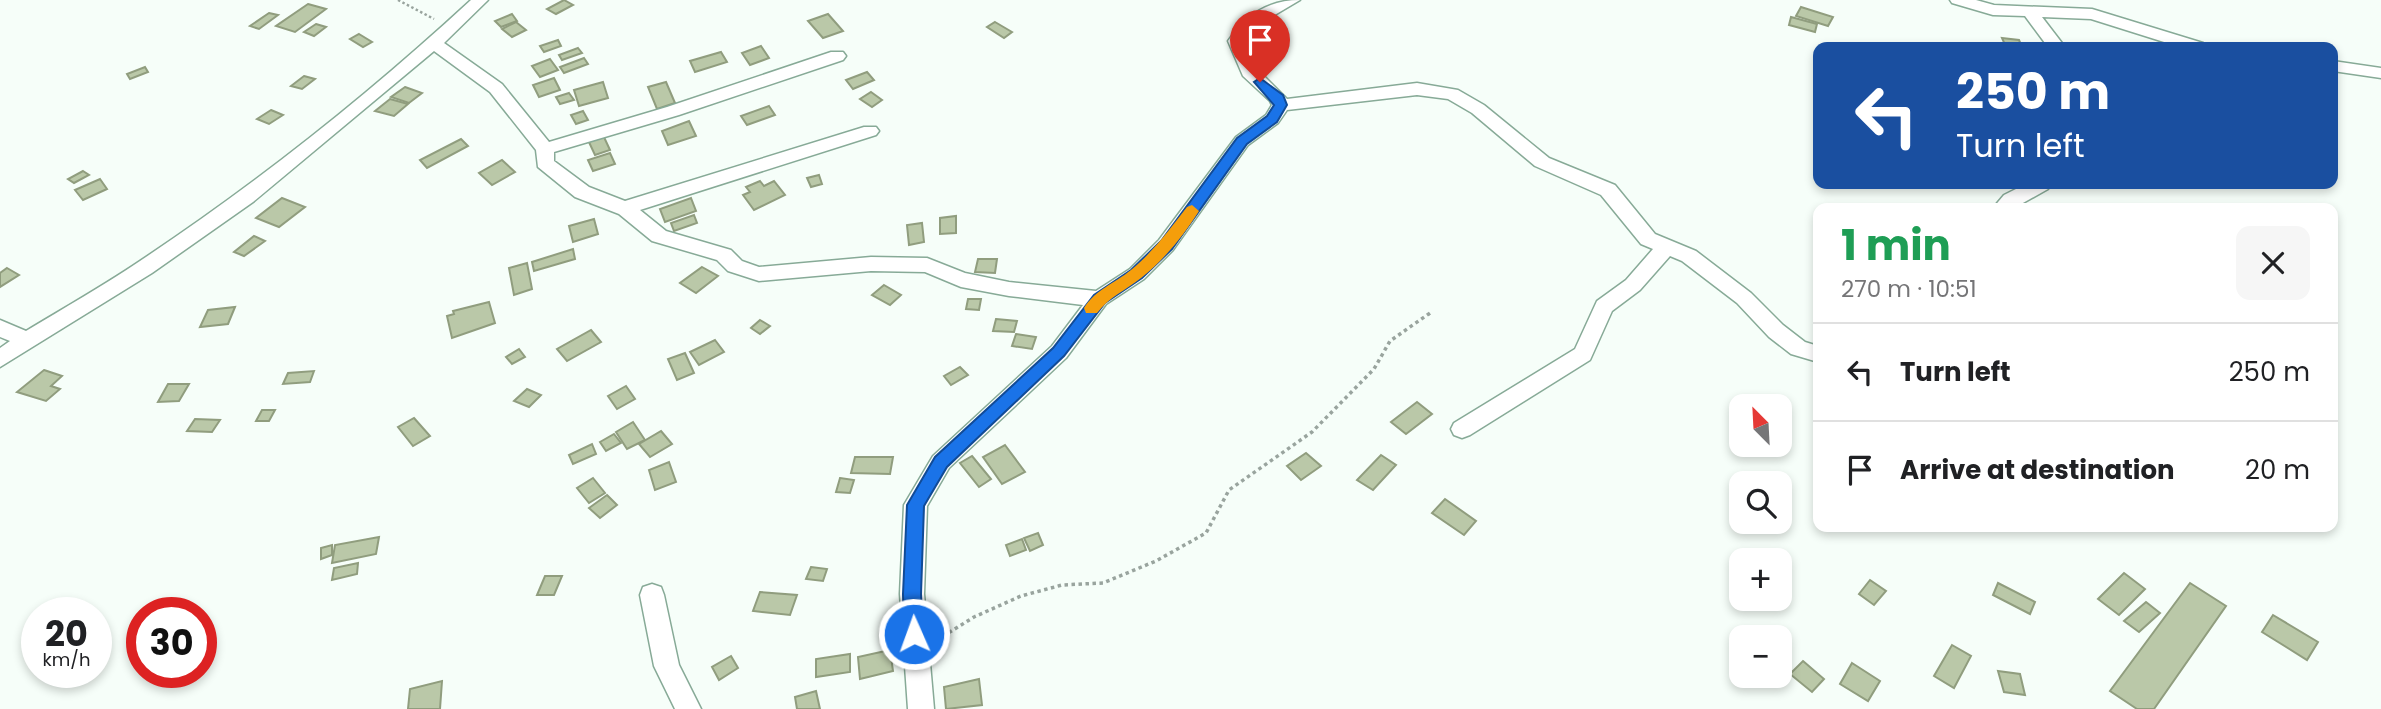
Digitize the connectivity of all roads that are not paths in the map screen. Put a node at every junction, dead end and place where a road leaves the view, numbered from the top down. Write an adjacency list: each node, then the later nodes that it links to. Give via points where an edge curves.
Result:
1 (480, 0): 5 (street)
2 (1292, 0): 11 (street, via 1250,22 1236,41 1249,72)
3 (1958, 0): 4 (street, via 1993,10)
4 (2030, 12): 6 (street); 7 (street, via 2092,14)
5 (440, 36): 13 (street, via 496,88); 20 (street, via 246,197 145,268)
6 (2053, 42)
7 (2181, 42)
8 (837, 56): 13 (street)
9 (2338, 67): 10 (street)
10 (2381, 73)
11 (1281, 105): 17 (street, via 1417,89 1452,94 1478,109 1542,162 1608,190 1648,239); 18 (street, via 1272,119 1242,141 1166,245 1137,274)
12 (870, 131): 16 (street)
13 (545, 149): 16 (street, via 545,163 582,192)
14 (2032, 189): 15 (street)
15 (2008, 203)
16 (626, 208): 18 (street, via 659,236 724,255 735,266 759,274 871,264 927,265 961,280)
17 (1665, 248): 21 (street, via 1689,256 1744,298 1776,331 1798,348); 23 (street, via 1633,285 1604,306 1583,354)
18 (1099, 299): 26 (street, via 1059,352 941,462 916,505 912,594)
19 (0, 328): 20 (street)
20 (27, 340): 22 (street)
21 (1813, 352)
22 (0, 359)
23 (1462, 429)
24 (652, 595): 25 (street, via 667,666)
25 (688, 709)
26 (920, 709)

